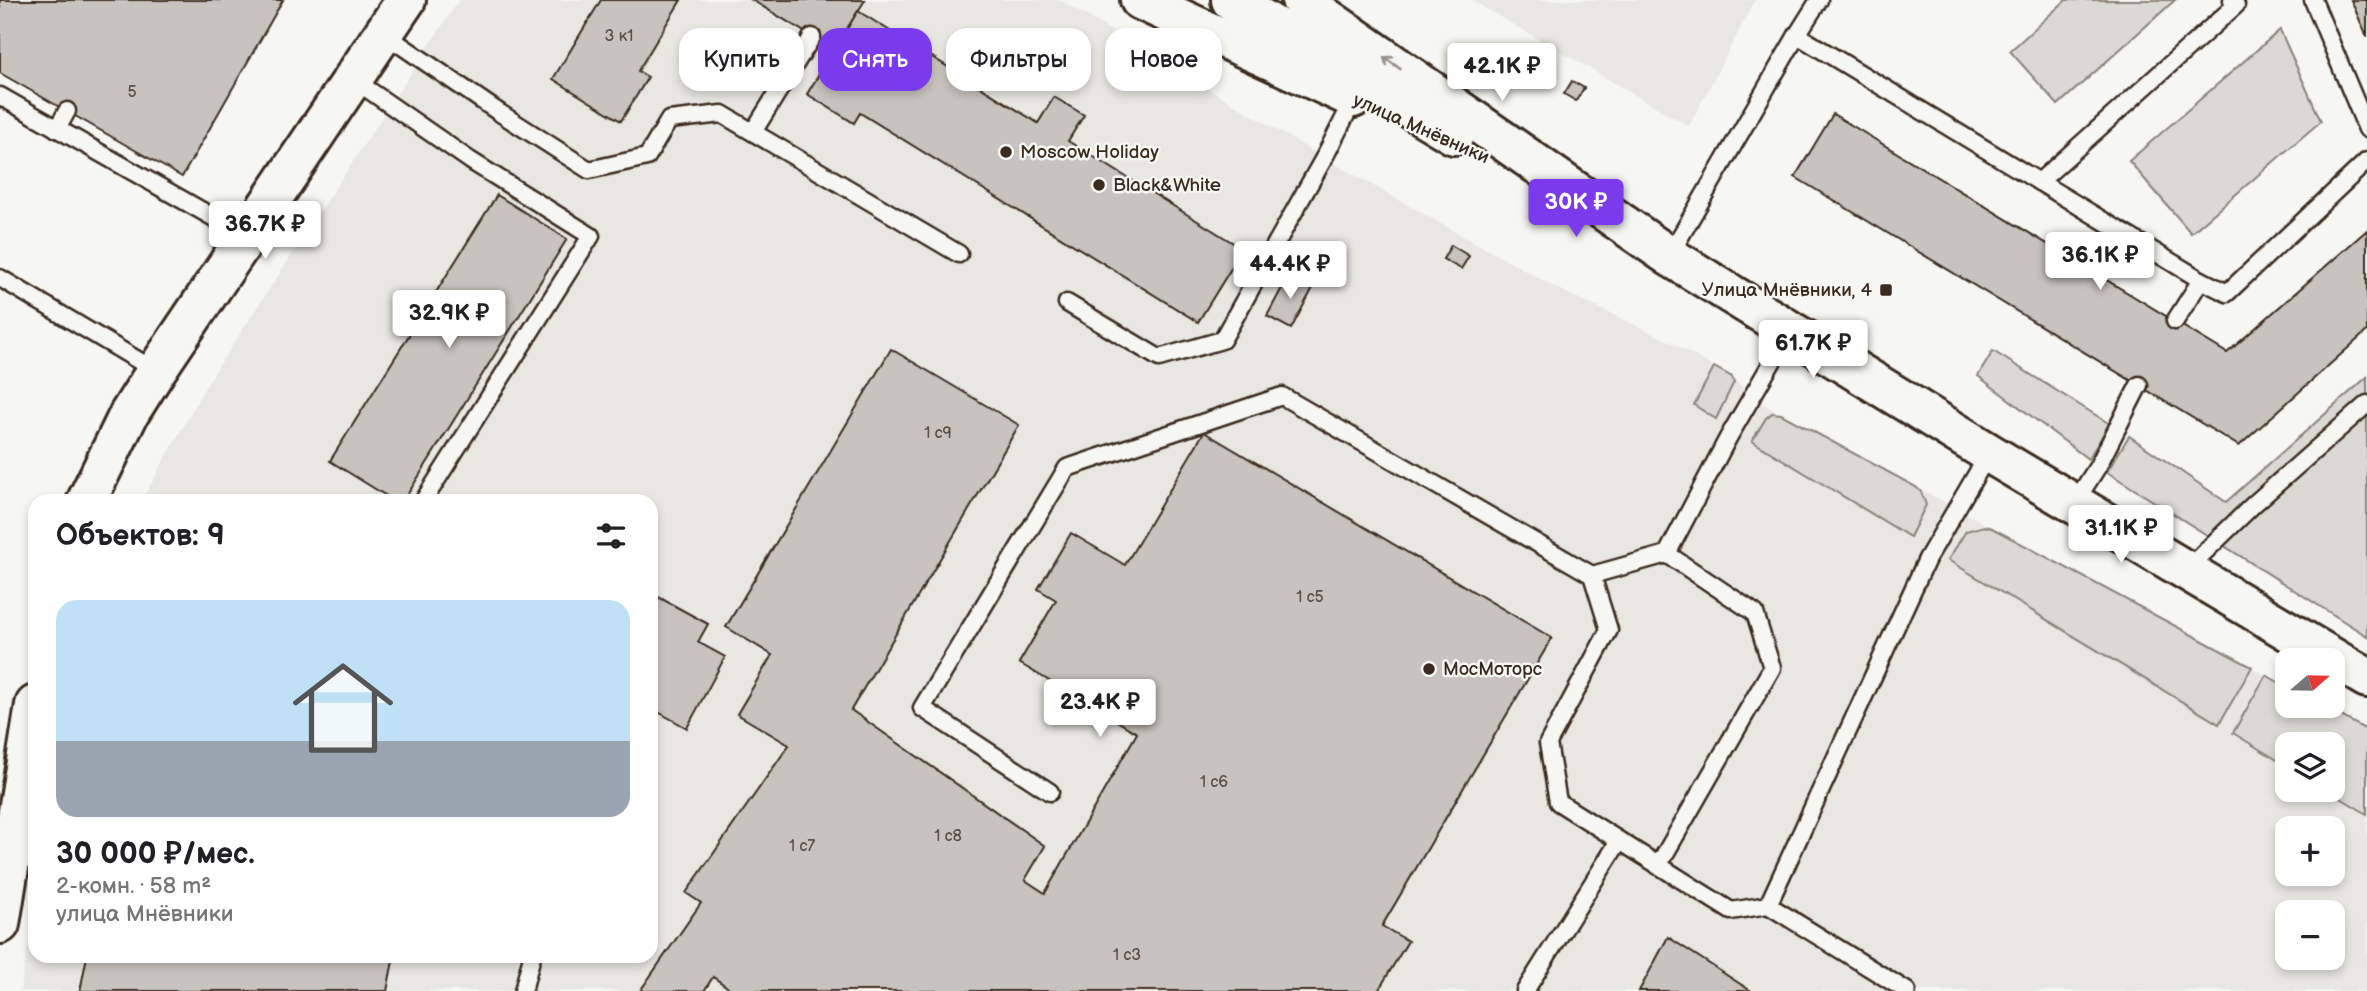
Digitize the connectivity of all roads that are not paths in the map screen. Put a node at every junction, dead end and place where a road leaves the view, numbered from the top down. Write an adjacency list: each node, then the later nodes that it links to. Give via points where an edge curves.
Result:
1 (406, 0): 8 (main road)
2 (1140, 0): 13 (main road, улица Мнёвники)
3 (1231, 0): 19 (main road, улица Мнёвники)
4 (1301, 0): 23 (main road, улица Мнёвники, one-way to 4)
5 (1819, 0): 9 (lane)
6 (2232, 0): 20 (lane, via 2236,5)
7 (2313, 0): 16 (lane)
8 (383, 33): 11 (main road); 17 (lane, via 589,170 647,157 669,120 722,114)
9 (1797, 35): 20 (lane); 23 (lane)
10 (812, 37): 17 (lane)
11 (353, 79): 21 (main road); 34 (lane, via 591,236)
12 (0, 96): 15 (lane)
13 (1354, 99): 19 (main road, улица Мнёвники); 26 (lane, via 1222,340 1159,358)
14 (67, 111): 15 (lane)
15 (57, 129): 21 (lane)
16 (2367, 129)
17 (753, 132): 22 (lane)
18 (2367, 161): 25 (lane, via 2227,293)
19 (1512, 170): 23 (main road, улица Мнёвники)
20 (2039, 181): 25 (lane)
21 (246, 236): 29 (main road)
22 (959, 254)
23 (1669, 256): 28 (main road, улица Мнёвники)
24 (0, 278): 29 (lane)
25 (2201, 280): 27 (lane)
26 (1067, 303)
27 (2175, 321)
28 (1790, 331): 32 (main road, улица Мнёвники); 36 (lane)
29 (156, 371): 33 (main road)
30 (2140, 386): 35 (lane)
31 (2367, 404): 37 (lane)
32 (1989, 453): 35 (main road, улица Мнёвники); 45 (lane, via 1927,559)
33 (90, 494)
34 (428, 494)
35 (2074, 504): 37 (main road, улица Мнёвники)
36 (1667, 554): 38 (lane); 44 (lane, via 1755,613 1772,668)
37 (2186, 569): 39 (main road, улица Мнёвники)
38 (1592, 575): 41 (lane, via 1282,396 1067,468 922,708); 43 (lane, via 1609,630 1548,743 1558,802)
39 (2367, 678)
40 (28, 738): 42 (main road)
41 (1050, 792)
42 (7, 838): 46 (main road)
43 (1619, 841): 44 (lane); 49 (lane)
44 (1658, 866): 45 (lane, via 1731,911)
45 (1768, 905): 50 (lane)
46 (0, 924)
47 (530, 963): 48 (lane)
48 (523, 991)
49 (1525, 991)
50 (1907, 991)

